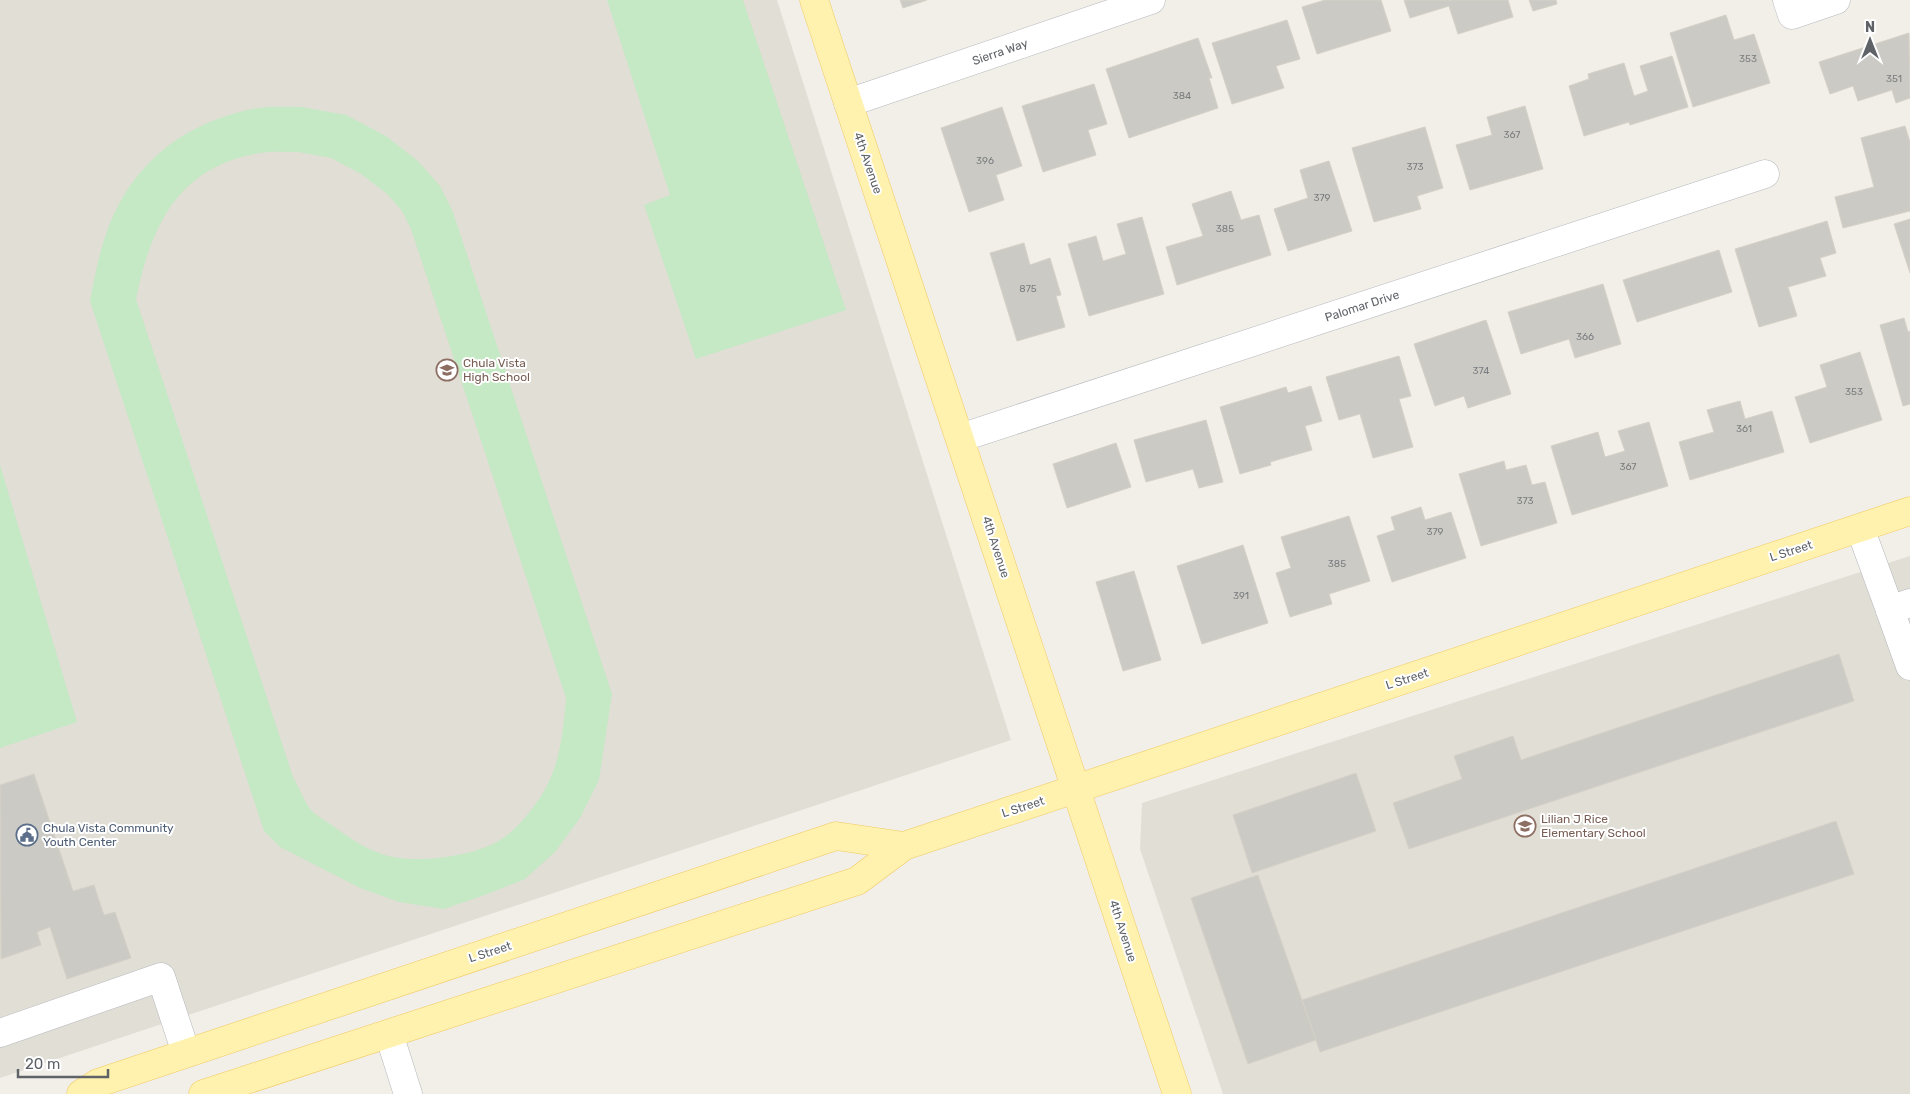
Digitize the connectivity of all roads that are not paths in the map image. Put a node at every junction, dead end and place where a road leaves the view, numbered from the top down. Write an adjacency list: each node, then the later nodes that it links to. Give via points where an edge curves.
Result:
1 (814, 0): 5 (main road, 4th Avenue)
2 (1151, 0): 5 (street, Sierra Way)
3 (1787, 0): 4 (street, via 1792,15)
4 (1836, 0)
5 (848, 103): 7 (main road, 4th Avenue)
6 (1765, 174): 7 (street, Palomar Drive)
7 (960, 438): 12 (main road, 4th Avenue)
8 (1910, 512): 9 (main road, L Street)
9 (1860, 528): 10 (street); 12 (main road, L Street)
10 (1900, 606): 11 (street)
11 (1910, 666)
12 (1076, 789): 13 (main road, L Street); 21 (main road, 4th Avenue)
13 (904, 846): 15 (main road, L Street, via 857,881); 16 (main road, L Street, via 836,836)
14 (0, 1032): 16 (street, via 161,977)
15 (389, 1034): 17 (main road, L Street); 20 (street)
16 (186, 1053): 18 (main road, L Street, via 98,1083)
17 (240, 1088): 19 (main road, L Street)
18 (81, 1094)
19 (203, 1094)
20 (408, 1094)
21 (1177, 1094)

